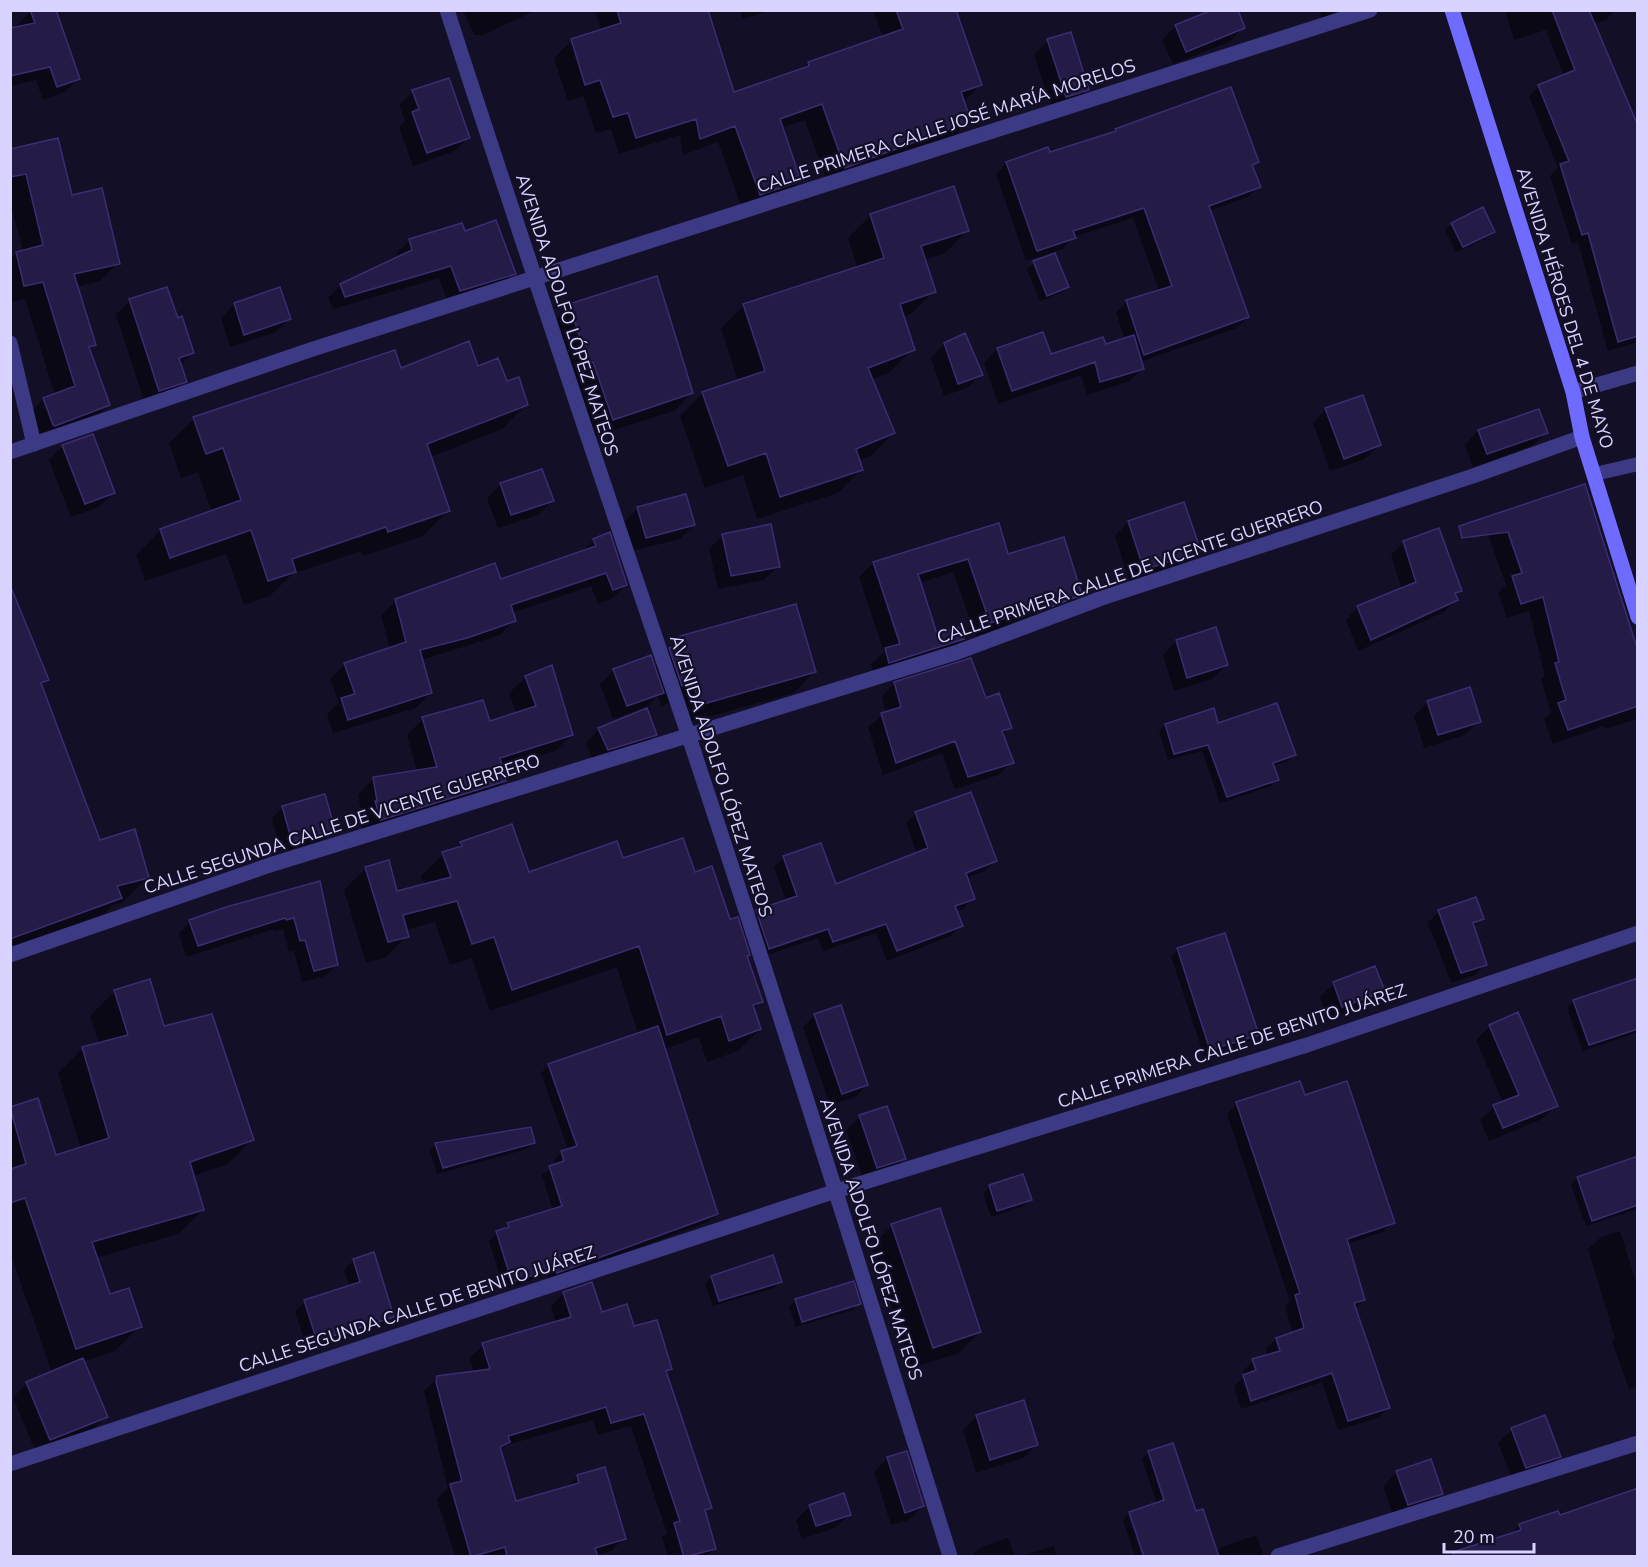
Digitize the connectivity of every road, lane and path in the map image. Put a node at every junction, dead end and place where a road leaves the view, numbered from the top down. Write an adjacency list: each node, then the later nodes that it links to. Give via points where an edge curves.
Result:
1 (447, 10): 4 (street, AVENIDA ADOLFO LÓPEZ MATEOS)
2 (1370, 10): 4 (street, CALLE PRIMERA CALLE JOSÉ MARÍA MORELOS)
3 (1452, 10): 7 (main road, AVENIDA HÉROES DEL 4 DE MAYO)
4 (534, 279): 9 (street, CALLE PRIMERA CALLE JOSÉ MARÍA MORELOS); 14 (street, AVENIDA ADOLFO LÓPEZ MATEOS)
5 (10, 343): 9 (street)
6 (1638, 373): 7 (street)
7 (1574, 392): 8 (main road, AVENIDA HÉROES DEL 4 DE MAYO)
8 (1582, 437): 12 (main road, AVENIDA HÉROES DEL 4 DE MAYO); 14 (street, CALLE PRIMERA CALLE DE VICENTE GUERRERO, via 1102,598 958,652)
9 (34, 444): 10 (street, CALLE PRIMERA CALLE JOSÉ MARÍA MORELOS)
10 (10, 452)
11 (1638, 464): 12 (lane)
12 (1595, 474): 13 (main road, AVENIDA HÉROES DEL 4 DE MAYO)
13 (1638, 617)
14 (688, 734): 16 (street, CALLE SEGUNDA CALLE DE VICENTE GUERRERO, via 270,865); 17 (street, AVENIDA ADOLFO LÓPEZ MATEOS)
15 (1638, 933): 17 (street, CALLE PRIMERA CALLE DE BENITO JUÁREZ, via 1307,1045)
16 (10, 955)
17 (836, 1191): 19 (street, CALLE SEGUNDA CALLE DE BENITO JUÁREZ); 20 (street, AVENIDA ADOLFO LÓPEZ MATEOS)
18 (1638, 1443): 21 (street)
19 (10, 1464)
20 (950, 1557)
21 (1278, 1557)

